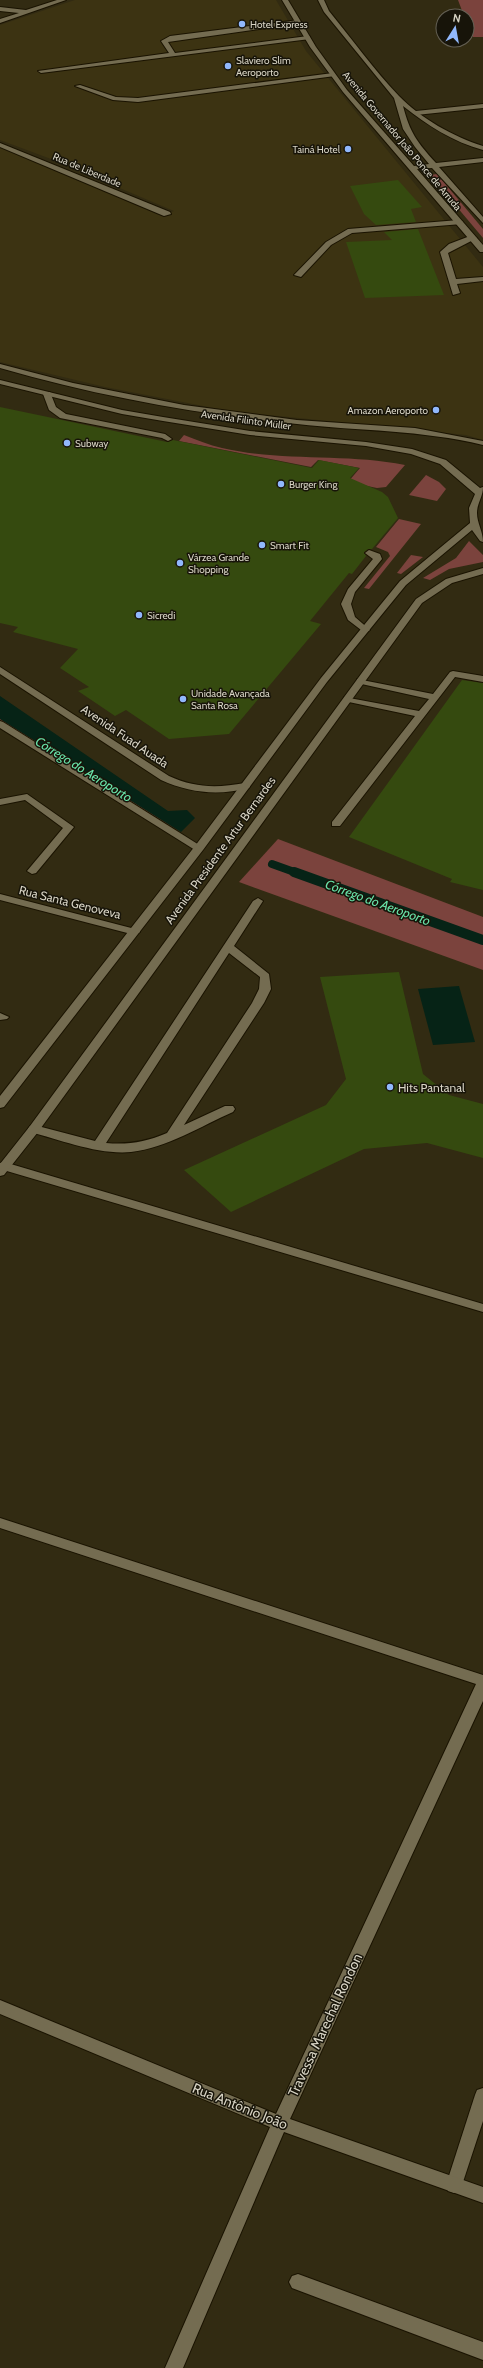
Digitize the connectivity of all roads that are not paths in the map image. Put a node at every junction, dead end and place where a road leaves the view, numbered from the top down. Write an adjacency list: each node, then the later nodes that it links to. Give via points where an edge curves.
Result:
1 (63, 0): 5 (main road)
2 (285, 0): 7 (main road, Avenida Governador João Ponce de Arruda)
3 (321, 0): 13 (main road, Avenida Governador João Ponce de Arruda, via 326,11)
4 (0, 9): 5 (main road)
5 (28, 11): 6 (main road)
6 (0, 21)
7 (298, 22): 8 (main road, Avenida Governador João Ponce de Arruda); 9 (main road, via 170,38 164,41)
8 (308, 38): 9 (main road); 11 (main road, Avenida Governador João Ponce de Arruda)
9 (173, 55): 10 (main road)
10 (41, 70)
11 (333, 75): 12 (main road, via 138,100 115,99); 20 (main road, Avenida Governador João Ponce de Arruda)
12 (78, 86)
13 (397, 98): 15 (main road); 19 (main road, Avenida Governador João Ponce de Arruda, via 406,129 416,146)
14 (483, 106): 15 (main road)
15 (416, 113): 17 (main road, via 464,141)
16 (0, 144): 21 (main road, Rua de Liberdade)
17 (483, 148)
18 (483, 160): 19 (main road)
19 (434, 166): 20 (main road); 22 (main road, Avenida Governador João Ponce de Arruda)
20 (411, 168): 23 (main road, Avenida Governador João Ponce de Arruda)
21 (167, 214)
22 (483, 221)
23 (459, 222): 24 (main road, Avenida Governador João Ponce de Arruda); 26 (main road, via 341,234 331,239)
24 (473, 238): 25 (main road, Avenida Governador João Ponce de Arruda); 28 (main road, via 444,252)
25 (483, 250)
26 (298, 275)
27 (483, 279): 28 (main road)
28 (452, 282): 29 (main road)
29 (456, 293)
30 (0, 366): 34 (main road, Avenida Filinto Müller, via 86,388 200,410 431,434)
31 (0, 382): 32 (main road, Avenida Filinto Müller)
32 (47, 394): 33 (main road, via 54,410 63,416 165,436); 35 (main road, Avenida Filinto Müller, via 122,412 207,427 366,444 412,452 443,462)
33 (168, 439)
34 (483, 443)
35 (481, 491): 36 (main road, via 472,511)
36 (474, 524): 37 (main road); 40 (main road, Avenida Presidente Artur Bernardes, via 400,586)
37 (483, 539)
38 (369, 553): 40 (main road, via 378,559 351,591 346,604 352,618)
39 (483, 571): 43 (main road, Avenida Presidente Artur Bernardes, via 451,578 419,601)
40 (365, 630): 48 (main road, Avenida Presidente Artur Bernardes)
41 (0, 670): 48 (main road, Avenida Fuad Auada, via 182,787 204,791)
42 (483, 679): 44 (main road, via 453,674)
43 (360, 681): 44 (main road); 45 (main road, Avenida Presidente Artur Bernardes)
44 (435, 697): 46 (main road)
45 (347, 699): 46 (main road); 59 (main road, Avenida Presidente Artur Bernardes)
46 (421, 714): 50 (main road)
47 (0, 724): 51 (main road)
48 (245, 786): 51 (main road, Avenida Presidente Artur Bernardes)
49 (0, 802): 52 (main road, via 26,797 69,827)
50 (336, 824)
51 (200, 848): 55 (main road, Avenida Presidente Artur Bernardes)
52 (32, 871)
53 (0, 897): 55 (main road, Rua Santa Genoveva)
54 (258, 901): 56 (main road)
55 (134, 932): 57 (main road, Avenida Presidente Artur Bernardes)
56 (229, 947): 60 (main road, via 265,976 264,989 258,1003); 61 (main road)
57 (0, 1104)
58 (229, 1108): 60 (main road)
59 (34, 1129): 61 (main road); 62 (main road, Avenida Presidente Artur Bernardes)
60 (173, 1133): 61 (main road, via 130,1148)
61 (98, 1145)
62 (2, 1169): 63 (main road)
63 (483, 1308)
64 (0, 1522): 65 (main road)
65 (483, 1681)
66 (483, 1685): 69 (main road, Travessa Marechal Rondon)
67 (0, 2007): 69 (main road, Rua Antônio João)
68 (483, 2095): 70 (main road)
69 (280, 2123): 70 (main road, Rua Antônio João); 74 (main road, Travessa Marechal Rondon)
70 (454, 2185): 71 (main road, Rua Antônio João)
71 (483, 2195)
72 (298, 2282): 73 (main road)
73 (483, 2351)
74 (174, 2368)

